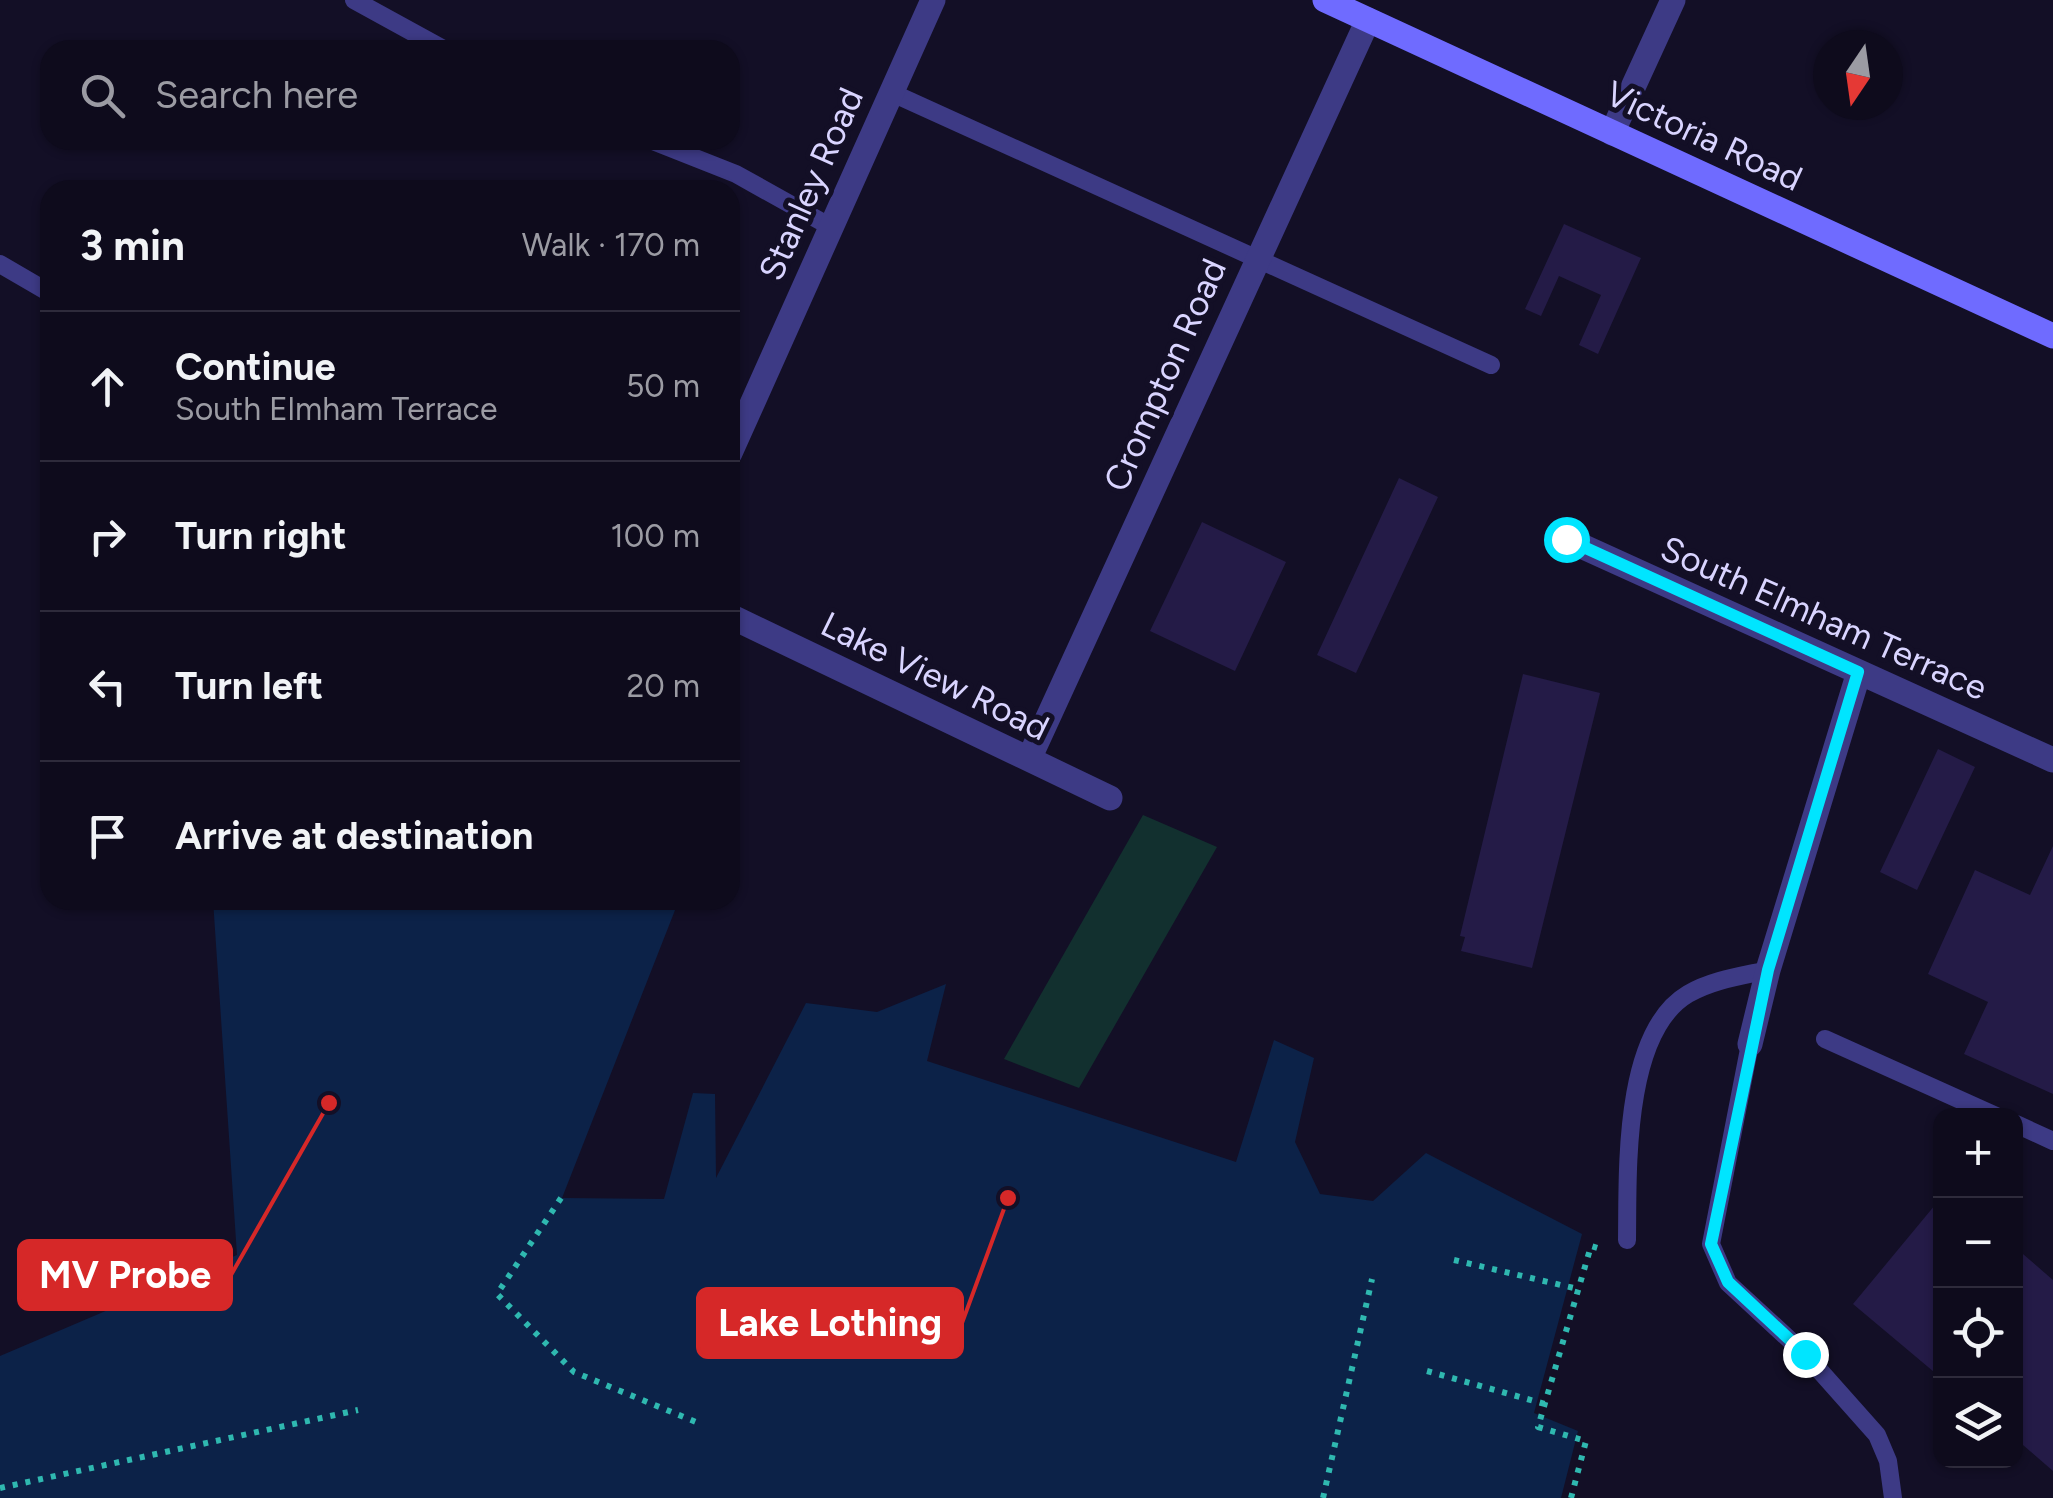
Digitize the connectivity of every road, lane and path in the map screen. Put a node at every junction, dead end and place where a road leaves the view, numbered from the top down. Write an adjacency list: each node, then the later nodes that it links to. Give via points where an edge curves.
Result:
1 (354, 0): 6 (lane)
2 (933, 0): 7 (street, Stanley Road)
3 (1325, 0): 5 (main road, Victoria Road)
4 (1673, 0): 8 (street)
5 (1368, 20): 8 (main road, Victoria Road); 11 (street, Crompton Road)
6 (427, 40)
7 (890, 92): 10 (street, Stanley Road); 11 (lane)
8 (1612, 132): 14 (main road, Victoria Road)
9 (675, 150): 10 (lane, via 736,174)
10 (831, 227): 16 (street, Stanley Road)
11 (1257, 256): 15 (lane); 20 (street, Crompton Road)
12 (0, 264): 13 (lane)
13 (40, 287)
14 (2053, 336)
15 (1490, 365)
16 (740, 431)
17 (1566, 539): 19 (street, South Elmham Terrace)
18 (740, 621): 20 (street, Lake View Road)
19 (1858, 672): 21 (street, South Elmham Terrace); 23 (street)
20 (1029, 759): 22 (street, Lake View Road)
21 (2053, 760)
22 (1110, 798)
23 (1768, 970): 25 (street); 30 (lane, via 1684,996 1656,1030 1638,1081)
24 (1826, 1039): 26 (lane)
25 (1750, 1044): 41 (lane, via 1711,1244 1728,1282 1877,1435)
26 (1978, 1108)
27 (2023, 1127): 28 (lane)
28 (2053, 1141)
29 (561, 1198): 37 (path, via 497,1294 574,1372)
30 (1621, 1246): 33 (path, via 1590,1246)
31 (1454, 1260): 33 (path)
32 (1372, 1279): 39 (path)
33 (1578, 1289): 35 (path)
34 (1427, 1371): 35 (path)
35 (1545, 1404): 40 (path, via 1538,1427 1586,1441)
36 (358, 1410): 38 (path)
37 (696, 1422)
38 (0, 1488)
39 (1323, 1498)
40 (1571, 1498)
41 (1892, 1498)

